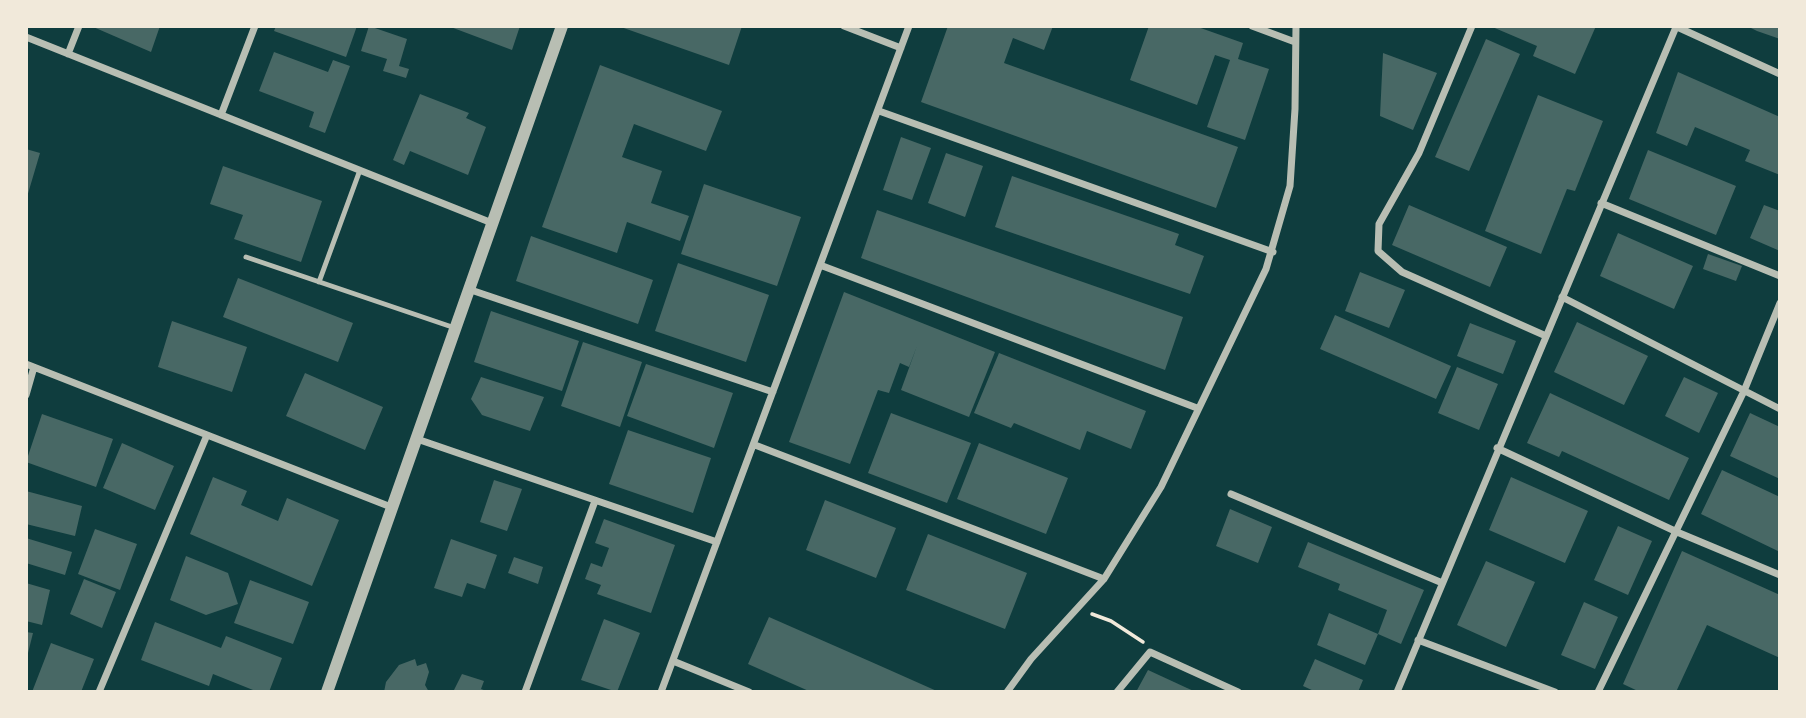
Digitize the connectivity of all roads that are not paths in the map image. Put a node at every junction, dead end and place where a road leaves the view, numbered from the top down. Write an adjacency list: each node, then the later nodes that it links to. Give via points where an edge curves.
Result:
1 (79, 26): 13 (street)
2 (255, 26): 16 (street)
3 (562, 26): 19 (street)
4 (844, 26): 12 (street)
5 (909, 26): 12 (street)
6 (1252, 26): 11 (street)
7 (1296, 26): 11 (street)
8 (1472, 26): 29 (street, via 1419,153 1379,224 1378,251 1402,272)
9 (1675, 27): 14 (street); 18 (street)
10 (26, 37): 13 (street)
11 (1296, 42): 20 (street, via 1290,186)
12 (901, 48): 15 (street)
13 (68, 54): 16 (street)
14 (1780, 74)
15 (879, 111): 20 (street); 22 (street)
16 (221, 115): 17 (street)
17 (360, 170): 19 (street); 24 (lane)
18 (1601, 203): 23 (street); 26 (street)
19 (492, 223): 25 (street)
20 (1273, 252): 34 (street)
21 (246, 257): 24 (lane)
22 (820, 265): 32 (street); 34 (street)
23 (1780, 276)
24 (319, 282): 28 (lane)
25 (468, 289): 28 (street); 32 (street)
26 (1562, 297): 29 (street); 31 (street)
27 (1780, 303): 31 (street)
28 (455, 328): 37 (street)
29 (1546, 336): 39 (street)
30 (30, 366): 33 (street); 36 (street)
31 (1744, 391): 35 (street); 43 (street)
32 (773, 392): 38 (street)
33 (26, 395)
34 (1197, 408): 46 (street, via 1161,487)
35 (1780, 409)
36 (207, 435): 42 (street); 50 (street)
37 (416, 439): 41 (street); 42 (street)
38 (755, 445): 44 (street); 46 (street)
39 (1497, 448): 43 (street); 47 (street)
40 (1231, 494): 47 (street)
41 (595, 501): 44 (street); 52 (street)
42 (391, 507): 51 (street)
43 (1677, 533): 45 (street); 60 (street)
44 (717, 542): 49 (street)
45 (1780, 575)
46 (1104, 579): 55 (street)
47 (1440, 582): 48 (street)
48 (1418, 640): 58 (street); 59 (street)
49 (673, 661): 53 (street); 54 (street)
50 (99, 692)
51 (327, 692)
52 (526, 692)
53 (661, 692)
54 (749, 692)
55 (1007, 692)
56 (1117, 692): 57 (street, via 1150,652)
57 (1238, 692)
58 (1397, 692)
59 (1555, 692)
60 (1598, 692)

